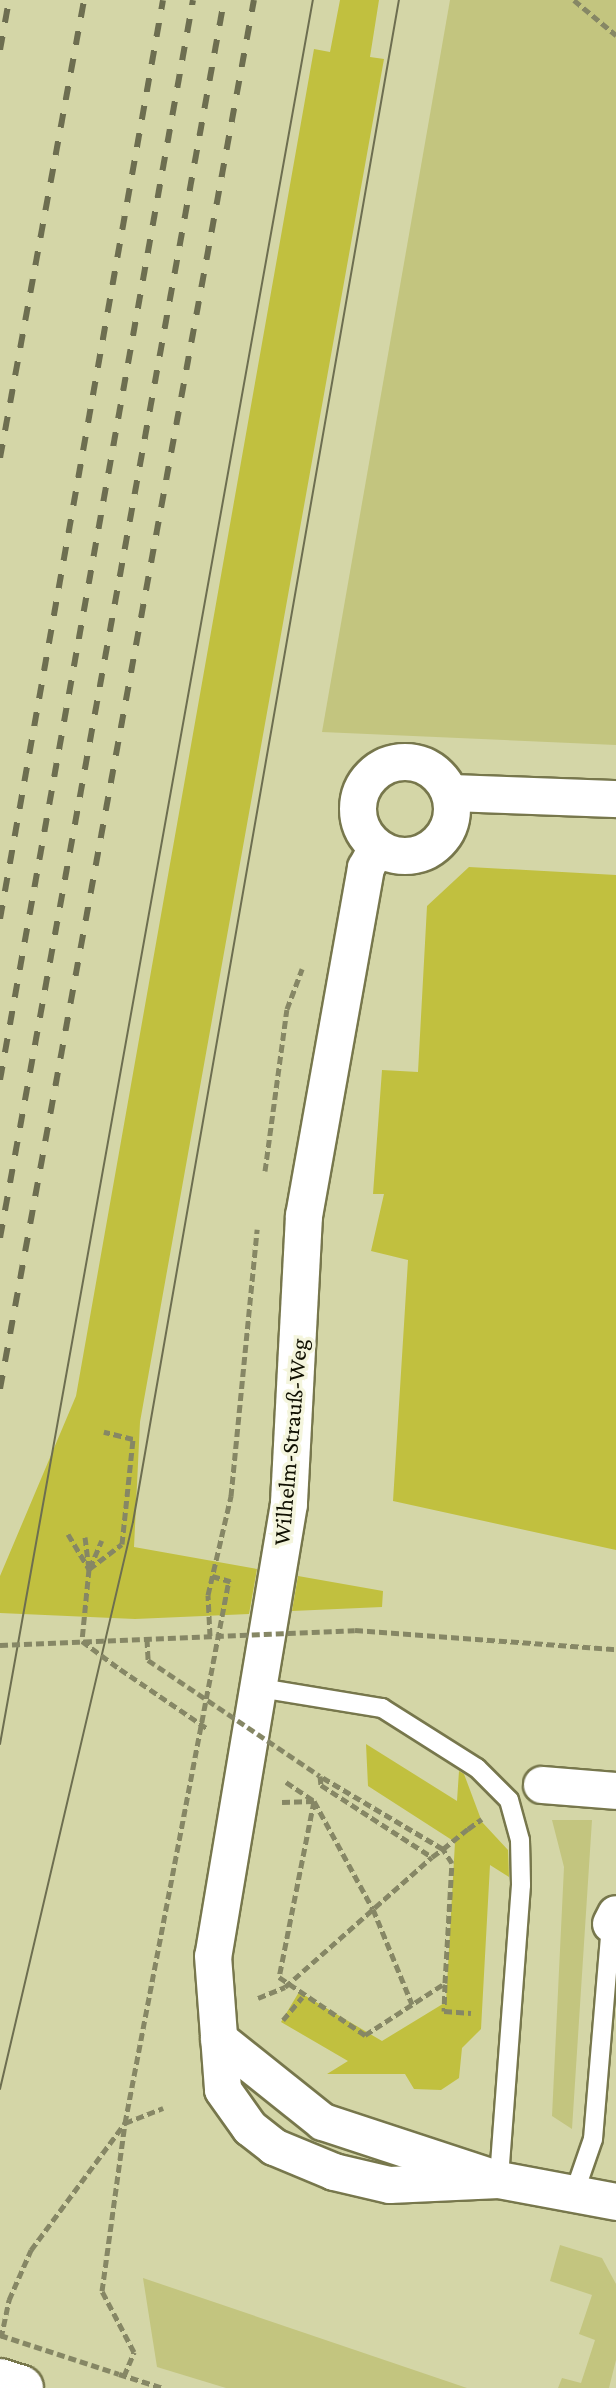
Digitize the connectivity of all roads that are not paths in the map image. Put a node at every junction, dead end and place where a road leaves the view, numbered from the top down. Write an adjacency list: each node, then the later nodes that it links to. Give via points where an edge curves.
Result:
1 (450, 793): 2 (street); 3 (street, via 447,832 433,847 396,856); 3 (street, via 433,772 407,762 373,774 358,803 362,828)
2 (616, 799)
3 (377, 848): 4 (street, Wilhelm-Strauß-Weg, via 366,868 304,1216 289,1504)
4 (254, 1687): 8 (lane, via 382,1708 477,1768 509,1800 520,1840 521,1885); 8 (street, Wilhelm-Strauß-Weg, via 213,1956 219,2039 323,2122 434,2154)
5 (542, 1785): 6 (street)
6 (616, 1791)
7 (614, 1919): 9 (lane, via 593,2139)
8 (499, 2180): 9 (street)
9 (575, 2191): 10 (street)
10 (616, 2202)
11 (0, 2381): 12 (main road)
12 (21, 2388)

